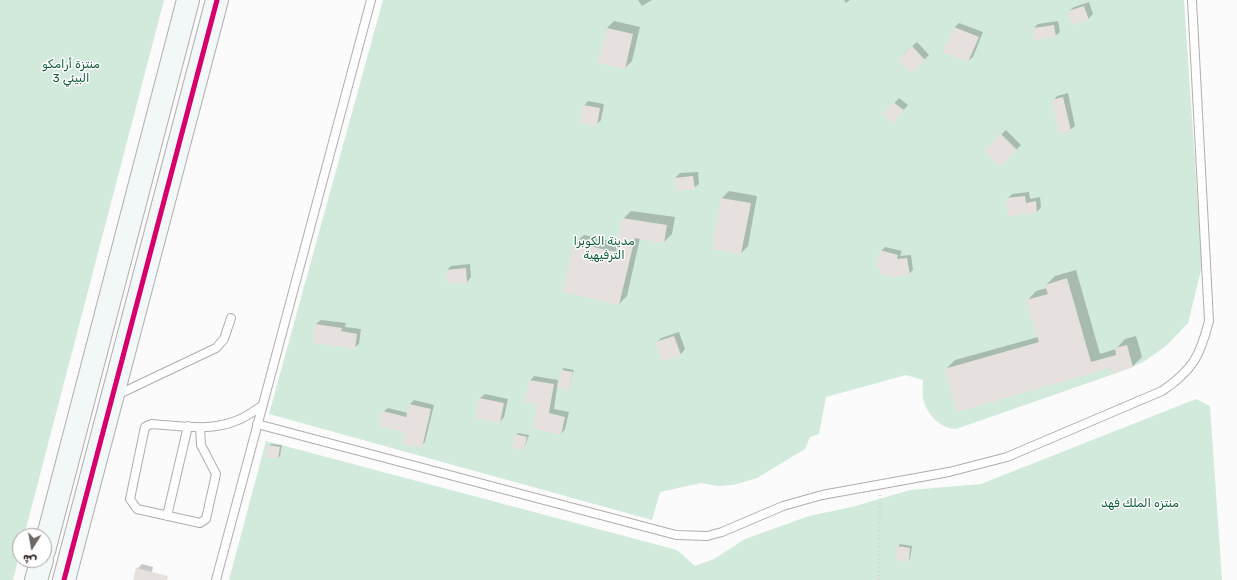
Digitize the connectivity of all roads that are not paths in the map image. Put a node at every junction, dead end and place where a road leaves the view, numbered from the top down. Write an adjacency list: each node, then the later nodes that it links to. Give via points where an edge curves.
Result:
1 (188, 0): 5 (street)
2 (218, 0): 6 (street)
3 (371, 0): 10 (lane)
4 (1192, 0): 11 (lane, via 1209,321 1203,345 1194,362 1180,378 1162,391 1007,457 949,472 822,495 783,506 722,532 692,537 676,535)
5 (160, 106): 6 (street); 8 (street)
6 (187, 113): 9 (street)
7 (231, 318): 9 (lane, via 224,339 216,348)
8 (86, 390): 9 (street); 15 (street)
9 (112, 397): 16 (street)
10 (262, 406): 11 (lane); 13 (lane, via 232,422)
11 (257, 424): 21 (lane)
12 (188, 426): 13 (lane); 14 (lane); 14 (lane, via 152,424 145,427 142,435 130,499 137,509)
13 (200, 427): 14 (lane, via 201,445 216,474 206,519 200,523)
14 (167, 516)
15 (53, 518): 16 (street); 17 (street)
16 (78, 524): 20 (street)
17 (50, 528)
18 (40, 568): 19 (street)
19 (36, 580)
20 (64, 580)
21 (216, 580)

